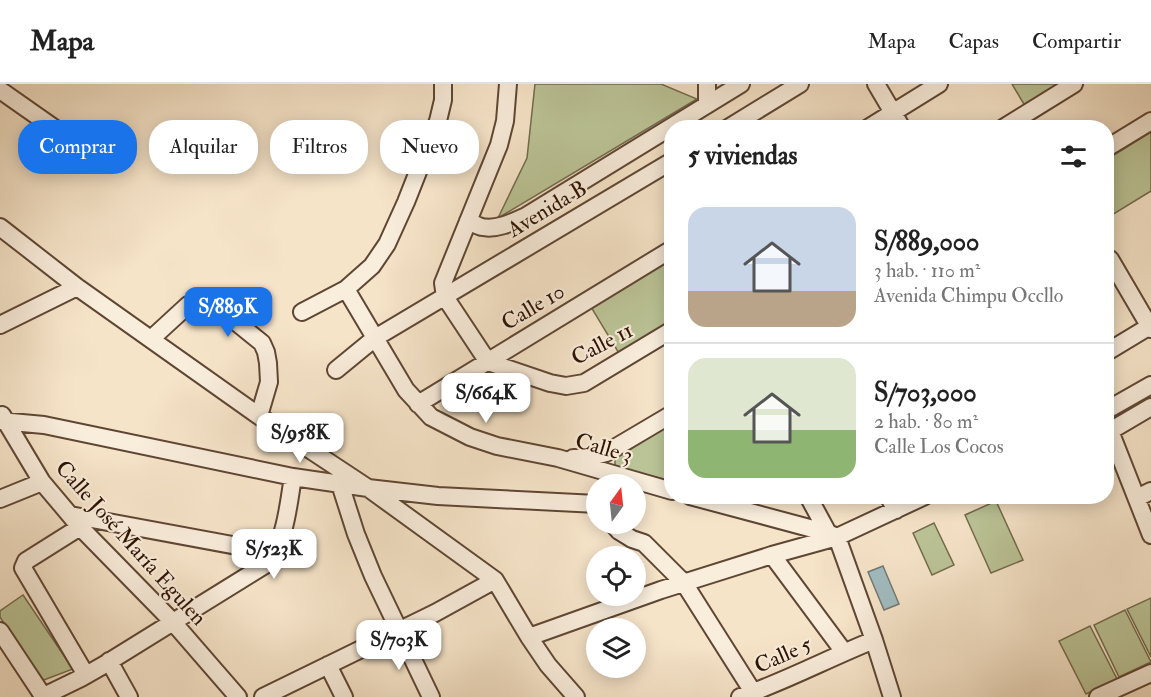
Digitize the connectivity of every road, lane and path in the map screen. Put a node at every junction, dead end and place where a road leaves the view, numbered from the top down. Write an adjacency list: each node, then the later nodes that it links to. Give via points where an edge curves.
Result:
1 (443, 84): 27 (street, via 438,121 387,244 372,266)
2 (508, 84): 22 (street, via 499,145)
3 (707, 84): 10 (street)
4 (741, 84): 10 (street, Avenida B)
5 (800, 84): 14 (street)
6 (876, 84): 11 (street)
7 (939, 84): 11 (street)
8 (1074, 84): 17 (street)
9 (4, 89): 12 (street)
10 (707, 104): 13 (street, Avenida B)
11 (893, 112): 15 (street); 16 (street)
12 (44, 120)
13 (681, 120)
14 (741, 120)
15 (880, 120)
16 (898, 120)
17 (1016, 120)
18 (1151, 121): 20 (street)
19 (664, 131): 22 (street, Avenida B, via 511,224 483,227)
20 (1114, 144)
21 (664, 166): 28 (street, Avenida B)
22 (468, 221): 28 (street, via 443,283)
23 (0, 227): 26 (street)
24 (664, 254): 36 (street, Calle 10)
25 (1114, 270): 31 (street)
26 (77, 287): 30 (street); 34 (street)
27 (346, 289): 29 (street); 33 (street, Calle 3)
28 (445, 297): 33 (street, Avenida B); 36 (street)
29 (302, 312)
30 (0, 325)
31 (1150, 328): 35 (street)
32 (664, 335): 36 (street, Calle 11, via 584,382 566,386)
33 (375, 338): 37 (street, Avenida B); 39 (street, Calle 3)
34 (150, 339): 42 (street); 42 (street, via 188,304 214,305 262,343 266,352 269,382)
35 (1114, 348)
36 (488, 362): 39 (street, Calle 10)
37 (336, 370)
38 (1151, 385): 40 (street)
39 (418, 404): 48 (street, Calle 3, via 431,417 470,437)
40 (1114, 406)
41 (1151, 407): 45 (street)
42 (259, 416): 55 (street)
43 (2, 418): 51 (street); 52 (street, Calle José María Egulen)
44 (664, 419): 47 (street)
45 (1114, 429)
46 (1114, 438): 57 (street)
47 (606, 453): 48 (street, via 587,458); 50 (street)
48 (558, 458): 49 (street, Calle 3)
49 (603, 474)
50 (610, 474)
51 (293, 477): 53 (street); 69 (street)
52 (42, 482): 59 (street); 64 (street, Calle José María Egulen)
53 (340, 484): 55 (street); 74 (street, via 356,534)
54 (646, 485): 56 (street, Calle 3)
55 (368, 488): 58 (street); 65 (street)
56 (664, 489)
57 (1144, 494): 68 (street)
58 (438, 496): 60 (street); 65 (street, via 430,502)
59 (0, 500)
60 (586, 503)
61 (728, 504): 67 (street)
62 (813, 504): 67 (street)
63 (890, 504): 67 (street)
64 (75, 521): 69 (street); 73 (street, Calle José María Egulen); 82 (street, via 26,561 23,568)
65 (418, 524): 71 (street)
66 (624, 534): 72 (street, via 644,543)
67 (832, 535): 70 (street); 77 (street)
68 (1151, 535)
69 (275, 553): 73 (street, via 265,565)
70 (772, 555): 72 (street); 78 (street)
71 (495, 580): 74 (street); 76 (street)
72 (684, 584): 76 (street); 84 (street)
73 (172, 621): 79 (street); 88 (street, Calle José María Egulen)
74 (399, 630): 80 (street); 90 (street)
75 (0, 631): 86 (street)
76 (529, 637): 91 (street)
77 (874, 640): 78 (street, Calle 5); 92 (street)
78 (844, 652): 83 (street, Calle 5)
79 (109, 661): 82 (street); 87 (street)
80 (328, 666): 85 (street); 89 (street)
81 (1151, 673): 93 (street)
82 (86, 675): 86 (street)
83 (773, 692): 84 (street, Calle 5)
84 (747, 695)
85 (271, 696)
86 (43, 697)
87 (129, 697)
88 (238, 697)
89 (344, 697)
90 (431, 697)
91 (576, 697)
92 (892, 697)
93 (1098, 697)

